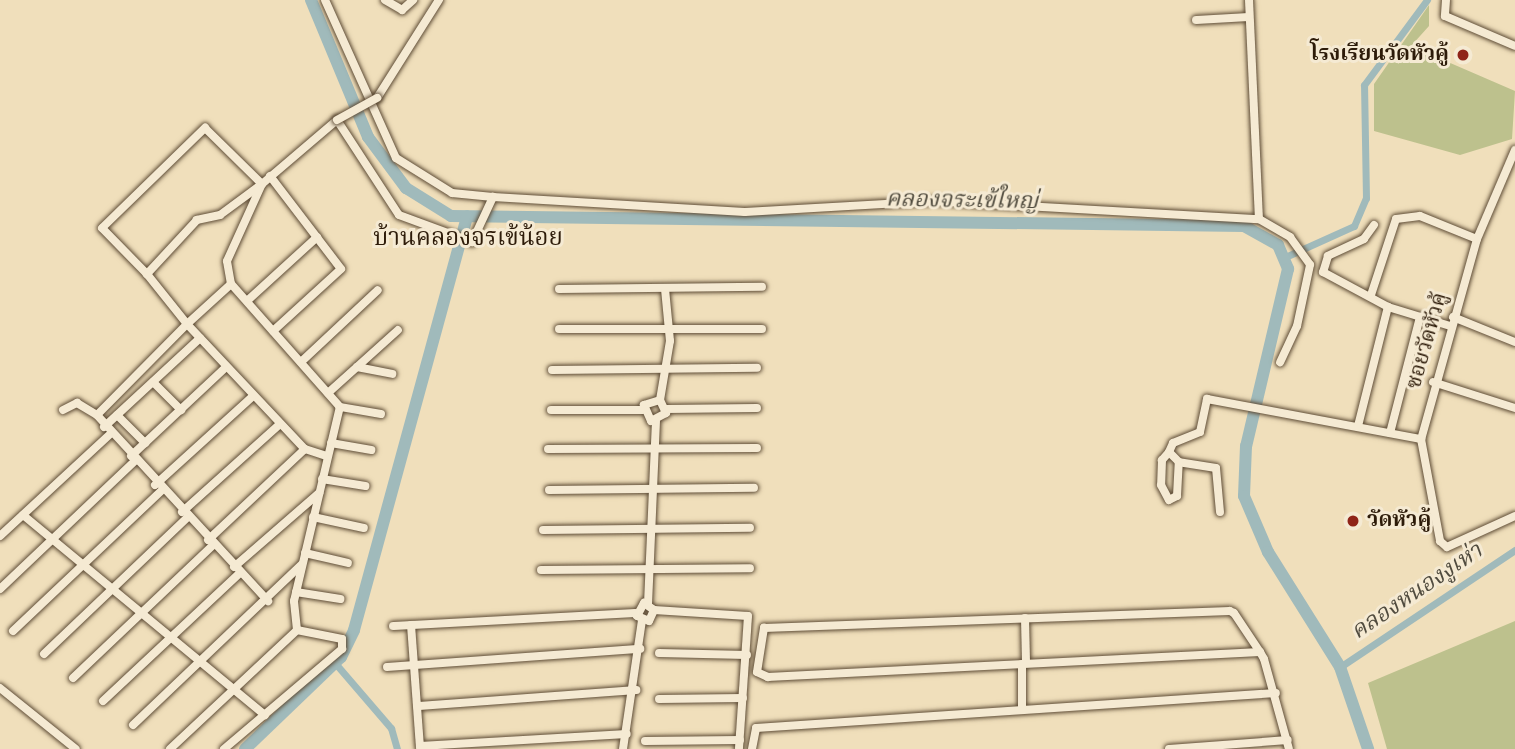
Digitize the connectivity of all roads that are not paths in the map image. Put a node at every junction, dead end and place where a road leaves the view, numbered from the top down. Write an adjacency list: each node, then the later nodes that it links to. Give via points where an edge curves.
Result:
1 (325, 0): 14 (street, via 396,158 452,193)
2 (385, 0): 3 (street, via 402,10)
3 (413, 0)
4 (439, 0): 10 (street, bridge, via 377,98)
5 (1249, 0): 7 (street)
6 (1446, 0): 9 (street, via 1445,16)
7 (1250, 17): 8 (street); 15 (street)
8 (1196, 20)
9 (1515, 47)
10 (337, 120): 12 (street); 14 (street, via 399,215 472,241)
11 (1515, 150): 18 (street, ซอยวัดหัวคู้)
12 (270, 176): 13 (street); 17 (street)
13 (262, 184): 19 (street, via 220,215 197,220); 19 (street, via 205,128 102,228); 20 (street, via 227,261)
14 (492, 200): 15 (street, via 745,212 934,201)
15 (1259, 219): 39 (street, via 1302,252 1310,267 1302,305)
16 (1374, 225): 25 (street, via 1364,239 1328,256 1324,268 1326,276)
17 (317, 237): 26 (street); 35 (street, via 341,269)
18 (1477, 239): 25 (street, via 1420,216 1396,219); 29 (street, ซอยวัดหัวคู้)
19 (147, 274): 30 (street)
20 (232, 284): 26 (street); 30 (street)
21 (762, 287): 23 (street)
22 (559, 289): 23 (street)
23 (665, 289): 32 (street)
24 (378, 290): 38 (street)
25 (1371, 295): 27 (street)
26 (247, 301): 35 (street)
27 (1388, 307): 28 (street); 64 (street)
28 (1420, 317): 29 (street); 66 (street)
29 (1452, 322): 37 (street); 47 (street, ซอยวัดหัวคู้)
30 (187, 324): 36 (street); 60 (street)
31 (559, 329): 32 (street)
32 (670, 329): 33 (street); 44 (street)
33 (762, 329)
34 (398, 330): 41 (street)
35 (274, 331): 38 (street)
36 (200, 338): 40 (street); 46 (street)
37 (1515, 342)
38 (301, 362): 48 (street)
39 (1280, 362)
40 (226, 367): 49 (street); 56 (street)
41 (357, 367): 45 (street); 48 (street)
42 (757, 368): 44 (street)
43 (552, 370): 44 (street)
44 (666, 370): 50 (street)
45 (393, 374)
46 (153, 382): 56 (street); 61 (street)
47 (1433, 382): 53 (street); 67 (street, ซอยวัดหัวคู้)
48 (328, 393): 51 (street)
49 (253, 396): 63 (street); 81 (street)
50 (660, 400): 54 (street); 58 (street, via 651,399)
51 (340, 407): 59 (street); 69 (street)
52 (757, 408): 54 (street)
53 (1515, 408)
54 (666, 409): 62 (street)
55 (62, 410): 60 (street, via 77,403)
56 (181, 410): 68 (street)
57 (551, 410): 58 (street)
58 (643, 410): 62 (street)
59 (381, 414)
60 (97, 415): 65 (street)
61 (117, 415): 65 (street); 68 (street)
62 (656, 421): 72 (street)
63 (280, 424): 71 (street); 88 (street)
64 (1358, 426): 66 (street); 75 (street, via 1205,400 1200,432 1172,443)
65 (107, 431): 77 (street); 87 (street)
66 (1390, 432): 67 (street)
67 (1421, 439): 89 (street, ซอยวัดหัวคู้, via 1440,541 1447,547)
68 (145, 443): 77 (street)
69 (331, 443): 73 (street); 76 (street)
70 (757, 448): 72 (street)
71 (305, 449): 76 (street); 97 (street)
72 (654, 449): 74 (street); 83 (street)
73 (371, 450)
74 (548, 450)
75 (1169, 452): 78 (street); 78 (street, via 1161,485 1169,500 1177,496)
76 (327, 456): 79 (street)
77 (133, 458): 81 (street); 96 (street)
78 (1179, 462): 86 (street, via 1216,468)
79 (322, 479): 80 (street); 85 (street)
80 (365, 486)
81 (158, 488): 88 (street); 100 (street)
82 (754, 488): 83 (street)
83 (653, 489): 84 (street); 93 (street)
84 (549, 490)
85 (319, 493): 90 (street); 104 (street)
86 (1220, 512)
87 (23, 515): 95 (street); 96 (street)
88 (184, 515): 97 (street); 106 (street)
89 (1515, 516)
90 (313, 517): 91 (street); 98 (street)
91 (364, 528)
92 (750, 528): 93 (street)
93 (651, 529): 94 (street); 102 (street)
94 (543, 530)
95 (0, 536)
96 (53, 538): 100 (street); 107 (street)
97 (210, 543): 104 (street); 112 (street)
98 (305, 553): 99 (street); 101 (street)
99 (348, 563)
100 (84, 564): 106 (street); 119 (street)
101 (303, 564): 108 (street); 110 (street)
102 (649, 568): 103 (street); 105 (street); 111 (street)
103 (750, 568)
104 (237, 570): 110 (street); 120 (street)
105 (541, 570)
106 (114, 587): 112 (street); 124 (street)
107 (0, 589)
108 (296, 592): 109 (street); 118 (street)
109 (340, 599)
110 (267, 600): 126 (street)
111 (651, 607): 113 (street); 115 (street, via 652,619); 125 (street, via 745,612)
112 (143, 611): 120 (street); 130 (street)
113 (636, 613): 115 (street); 116 (street)
114 (1025, 618): 122 (street, via 1230,611); 127 (street); 127 (street, via 764,628 757,641 761,677)
115 (642, 621): 121 (street)
116 (411, 625): 117 (street); 129 (street)
117 (393, 626)
118 (297, 630): 131 (street); 140 (street, via 342,639 342,649)
119 (13, 631)
120 (174, 635): 126 (street); 137 (street)
121 (640, 649): 129 (street); 133 (street)
122 (1260, 652): 127 (street); 134 (street)
123 (659, 653): 125 (street)
124 (44, 654)
125 (747, 655): 135 (street)
126 (203, 659): 131 (street); 141 (street)
127 (1024, 664): 139 (street)
128 (387, 667): 129 (street)
129 (415, 667): 138 (street)
130 (73, 678)
131 (237, 686): 140 (street); 148 (street)
132 (0, 688): 147 (street)
133 (636, 690): 138 (street); 142 (street)
134 (1276, 693): 139 (street); 145 (street)
135 (743, 698): 136 (street); 144 (street)
136 (659, 699)
137 (103, 701)
138 (419, 706): 146 (street)
139 (1022, 710): 151 (street, via 756,728)
140 (265, 715): 149 (street)
141 (133, 725)
142 (627, 734): 146 (street); 150 (street)
143 (645, 741): 144 (street)
144 (740, 744)
145 (1288, 744): 152 (street)
146 (420, 747)
147 (76, 749)
148 (170, 749)
149 (224, 749)
150 (623, 749)
151 (752, 749)
152 (1169, 749)

